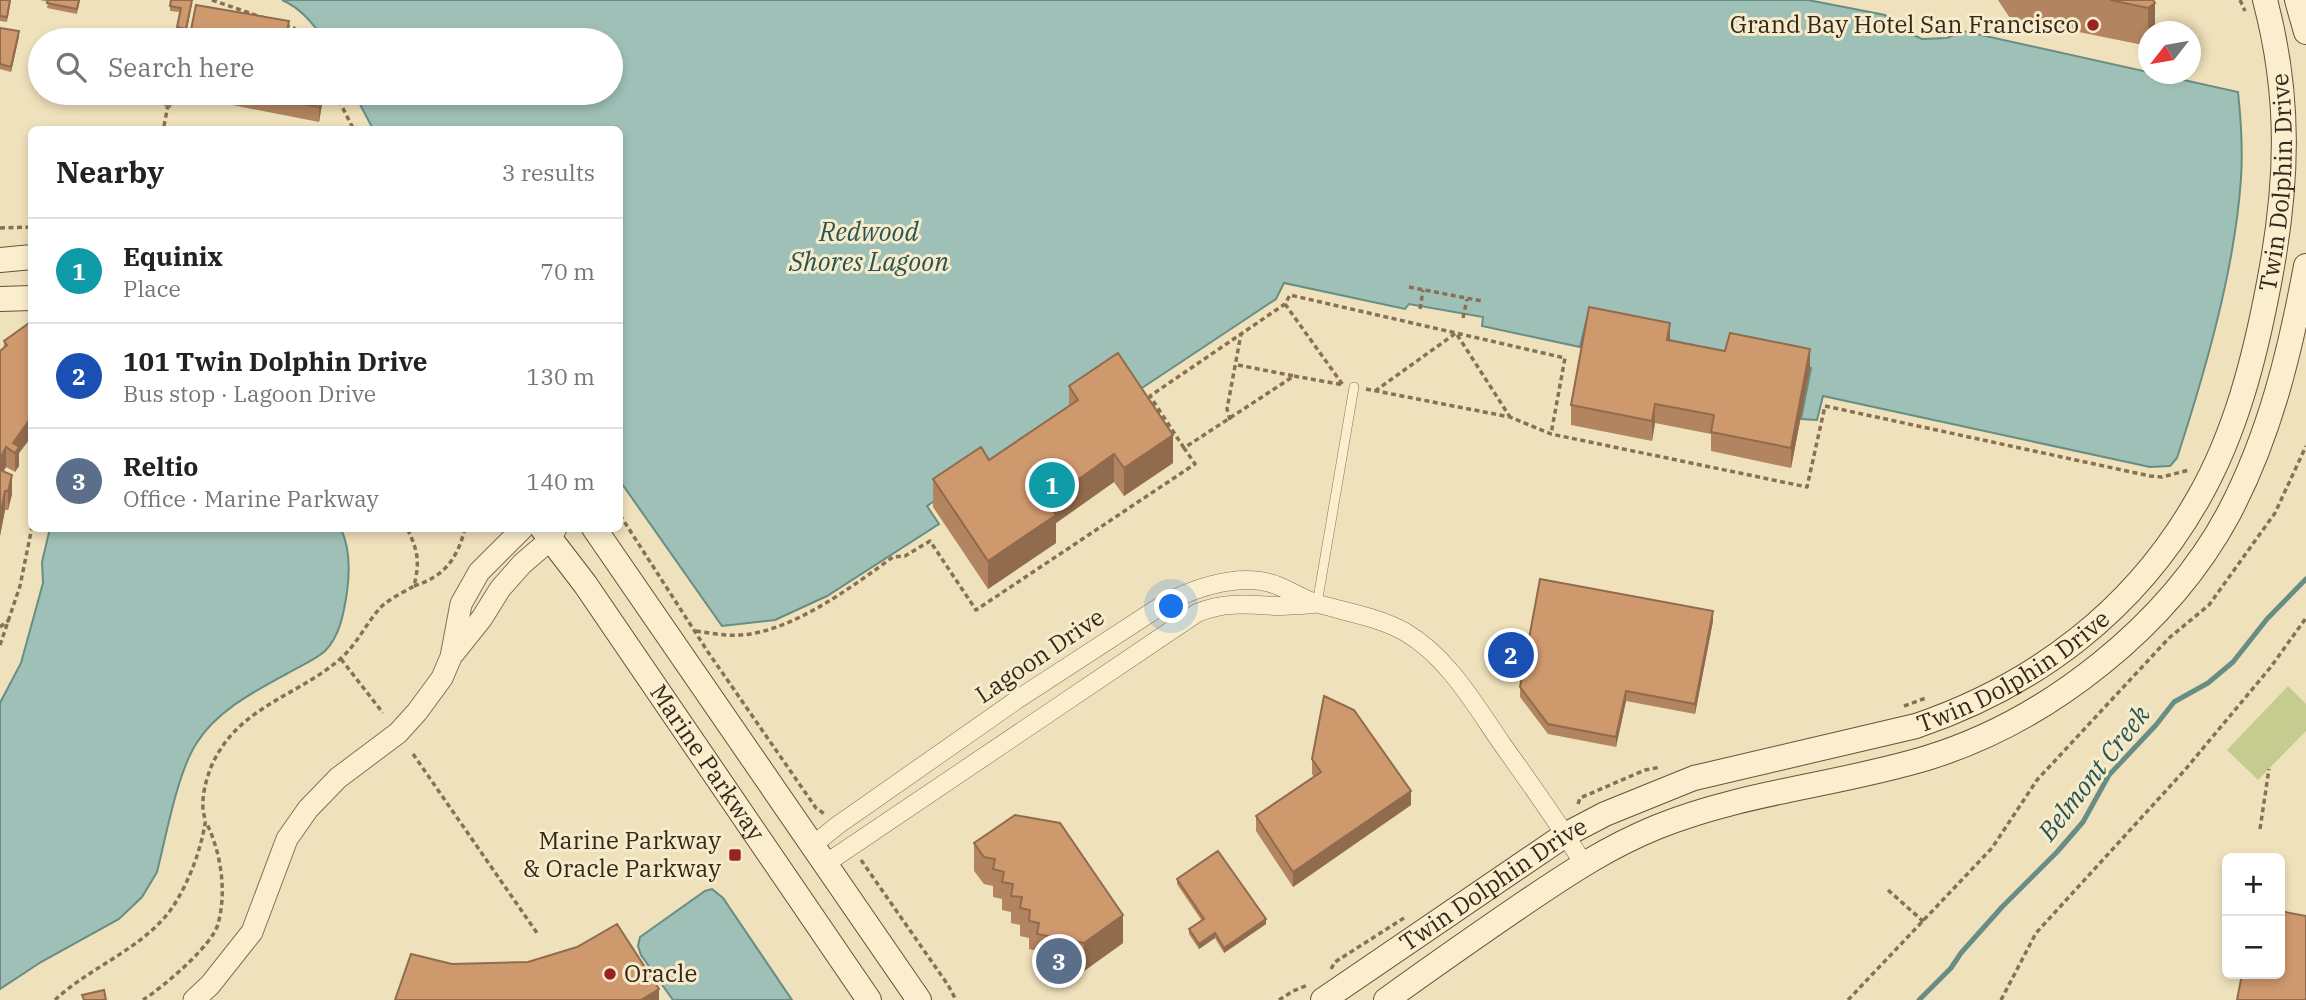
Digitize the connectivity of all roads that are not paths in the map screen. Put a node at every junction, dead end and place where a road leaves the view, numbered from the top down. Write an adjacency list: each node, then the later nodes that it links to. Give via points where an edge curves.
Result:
1 (2265, 0): 15 (main road, Twin Dolphin Drive, via 2277,44 2285,159 2278,234 2260,327 2249,374 2199,498 2135,586 2049,662 1952,714 1694,778)
2 (2297, 0): 3 (main road)
3 (2306, 32)
4 (28, 257): 5 (main road)
5 (0, 260)
6 (2306, 266): 17 (main road, Twin Dolphin Drive, via 2281,384 2228,513 2190,570 2116,652 2068,690 1964,745 1703,810)
7 (28, 298): 8 (main road)
8 (0, 299)
9 (1354, 387): 13 (lane)
10 (519, 532): 14 (street, via 479,572 461,604)
11 (550, 532): 14 (street, via 500,589); 20 (main road, Marine Parkway)
12 (597, 532): 16 (main road, Marine Parkway)
13 (1317, 604): 15 (street, Lagoon Drive, via 1363,614 1405,632 1435,654); 16 (street, Lagoon Drive, via 1227,605 1197,613); 16 (street, Lagoon Drive, via 1273,583 1247,581 1222,583 1177,597 1018,699 838,825)
14 (451, 657): 19 (street, via 442,678 398,733 338,778 307,809 287,839 252,932)
15 (1565, 835): 17 (street, Lagoon Drive); 18 (main road, Twin Dolphin Drive)
16 (819, 854): 21 (main road, Marine Parkway)
17 (1583, 863): 22 (main road, Twin Dolphin Drive)
18 (1313, 994)
19 (194, 1000)
20 (869, 1000)
21 (919, 1000)
22 (1386, 1000)

